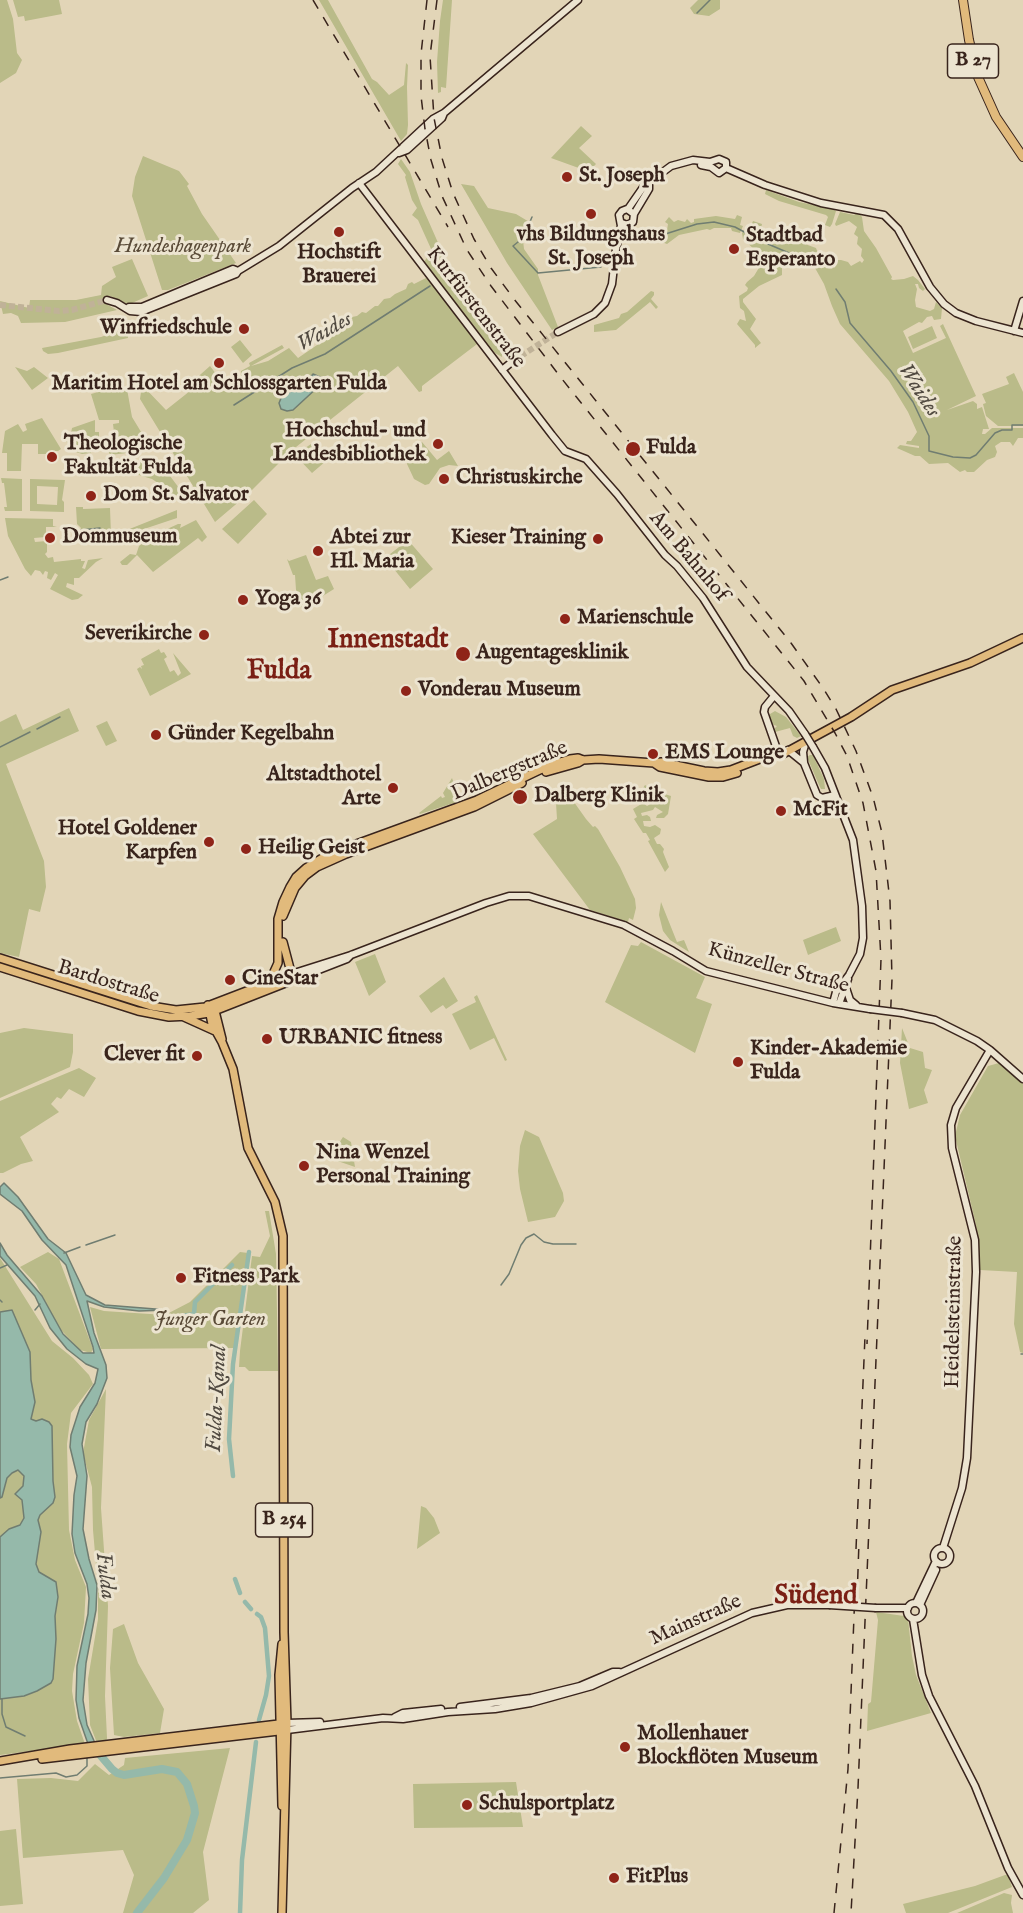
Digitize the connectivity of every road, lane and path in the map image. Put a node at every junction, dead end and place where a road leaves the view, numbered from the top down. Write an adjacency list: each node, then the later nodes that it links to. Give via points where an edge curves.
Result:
1 (578, 0): 6 (main road)
2 (963, 0): 3 (highway, B 27, via 971,53 982,88)
3 (1023, 157)
4 (714, 165): 5 (main road, via 719,173); 5 (main road, via 723,160); 7 (main road, via 689,162 669,167)
5 (726, 168): 14 (main road, via 821,203 884,215 898,230 944,304 963,317)
6 (359, 183): 10 (main road, via 279,246); 18 (main road, Kurfürstenstraße)
7 (649, 184): 8 (main road); 8 (main road, via 644,186)
8 (631, 212): 9 (main road, via 633,222); 9 (main road, via 620,213)
9 (624, 224): 15 (main road, via 605,303 594,314)
10 (238, 271): 13 (main road, via 233,269 142,307); 13 (main road, via 141,312)
11 (107, 300): 13 (main road)
12 (1023, 301): 14 (main road)
13 (126, 307)
14 (1014, 331): 16 (main road)
15 (558, 332)
16 (1023, 333)
17 (513, 361): 18 (main road)
18 (502, 370): 19 (main road, Kurfürstenstraße)
19 (565, 451): 21 (main road, Am Bahnhof, via 586,459 617,494 704,598 747,668)
20 (1023, 638): 22 (main road, Dalbergstraße, via 970,663 892,690 851,717)
21 (774, 696): 22 (main road, Am Bahnhof); 23 (main road, via 764,712)
22 (806, 738): 23 (main road, Dalbergstraße); 24 (main road); 25 (main road, Am Bahnhof, bridge, via 825,768)
23 (783, 752): 24 (main road); 26 (main road, Dalbergstraße, via 718,778 654,763 583,760 539,775 474,807)
24 (804, 763): 25 (main road, via 817,795)
25 (835, 795): 30 (main road, Am Bahnhof, via 853,840 862,906 862,944)
26 (324, 860): 27 (main road, via 306,868 286,894 278,919); 31 (main road, via 295,888 285,911 282,941)
27 (279, 950): 31 (main road); 32 (main road, via 276,968)
28 (0, 958): 36 (main road, Bardostraße, via 157,1007)
29 (0, 967): 37 (main road, Bardostraße, via 146,1014)
30 (849, 975): 33 (main road); 34 (main road, via 836,992)
31 (291, 976): 32 (main road); 34 (main road, Künzeller Straße, via 449,916 520,895 624,925 706,971); 36 (main road)
32 (266, 983): 36 (main road)
33 (846, 988): 34 (main road); 35 (main road, via 850,1000)
34 (836, 1004): 35 (main road, Künzeller Straße)
35 (859, 1007): 40 (main road, Künzeller Straße, bridge, via 902,1012 939,1022)
36 (211, 1010): 37 (main road, Bardostraße); 38 (main road); 39 (main road, B 254)
37 (183, 1017): 38 (main road)
38 (215, 1031): 39 (main road)
39 (222, 1042): 47 (main road, B 254, via 233,1069 248,1148 275,1202 282,1228)
40 (990, 1050): 41 (main road, Künzeller Straße); 42 (main road, Heidelsteinstraße, via 956,1108 951,1125 952,1148 975,1240 976,1272 967,1458)
41 (1023, 1079)
42 (943, 1548): 43 (main road, via 935,1551); 43 (main road, via 950,1558 945,1563)
43 (937, 1562): 44 (main road)
44 (918, 1604): 45 (main road); 46 (main road, via 923,1611)
45 (907, 1610): 46 (main road); 47 (main road, Mainstraße, bridge, via 787,1605 752,1613 592,1686 519,1706)
46 (916, 1619): 53 (main road, via 921,1668 929,1696 975,1786)
47 (283, 1727): 48 (main road); 49 (main road, B 254); 50 (main road); 52 (main road, B 254)
48 (260, 1732): 49 (main road); 50 (main road)
49 (280, 1744): 52 (main road, B 254)
50 (106, 1748): 51 (main road)
51 (0, 1763)
52 (284, 1815): 54 (main road, B 254)
53 (1023, 1896)
54 (284, 1913)

